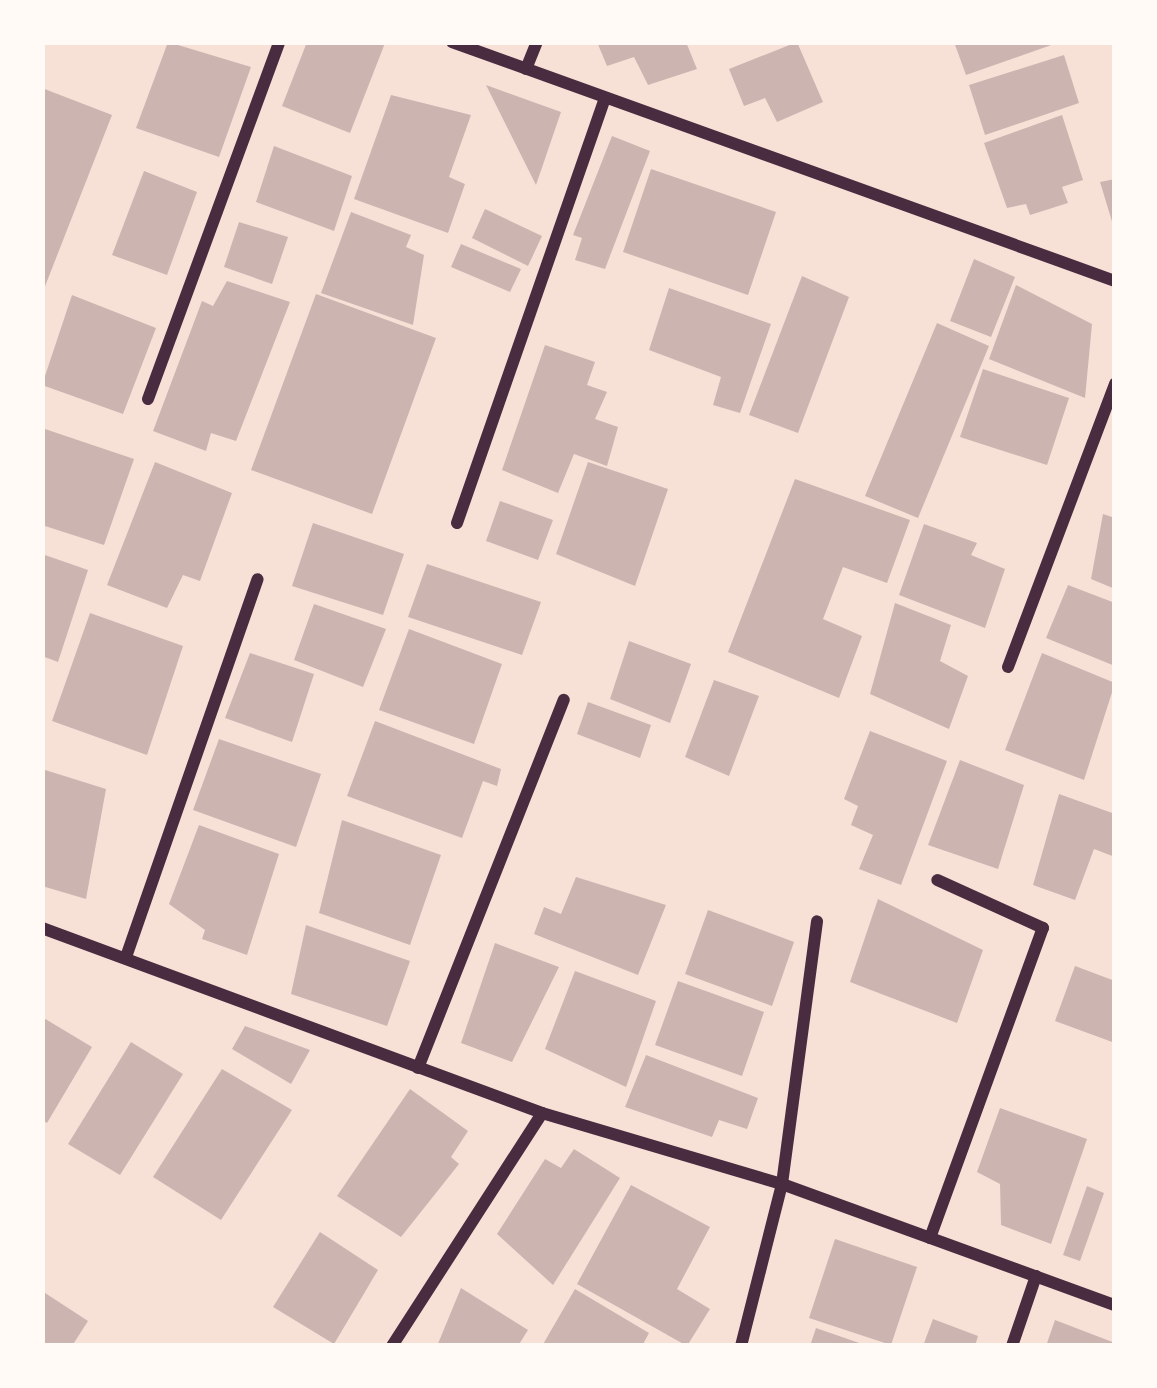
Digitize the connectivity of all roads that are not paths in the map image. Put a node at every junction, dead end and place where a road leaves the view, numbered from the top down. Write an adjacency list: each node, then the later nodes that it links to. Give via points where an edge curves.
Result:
1 (279, 42): 8 (street)
2 (452, 42): 4 (street)
3 (538, 42): 4 (street)
4 (526, 69): 5 (street)
5 (605, 98): 6 (street); 9 (street)
6 (1115, 281)
7 (1115, 384): 11 (street)
8 (148, 399)
9 (457, 523)
10 (258, 579): 16 (street)
11 (1008, 668)
12 (563, 700): 17 (street)
13 (937, 880): 20 (street, via 1043,928)
14 (817, 921): 19 (street)
15 (42, 928): 16 (street)
16 (126, 957): 17 (street)
17 (418, 1068): 18 (street)
18 (542, 1113): 19 (street); 23 (street)
19 (782, 1184): 20 (street); 24 (street)
20 (930, 1238): 21 (street)
21 (1036, 1276): 22 (street); 25 (street)
22 (1115, 1305)
23 (392, 1346)
24 (741, 1346)
25 (1012, 1346)

